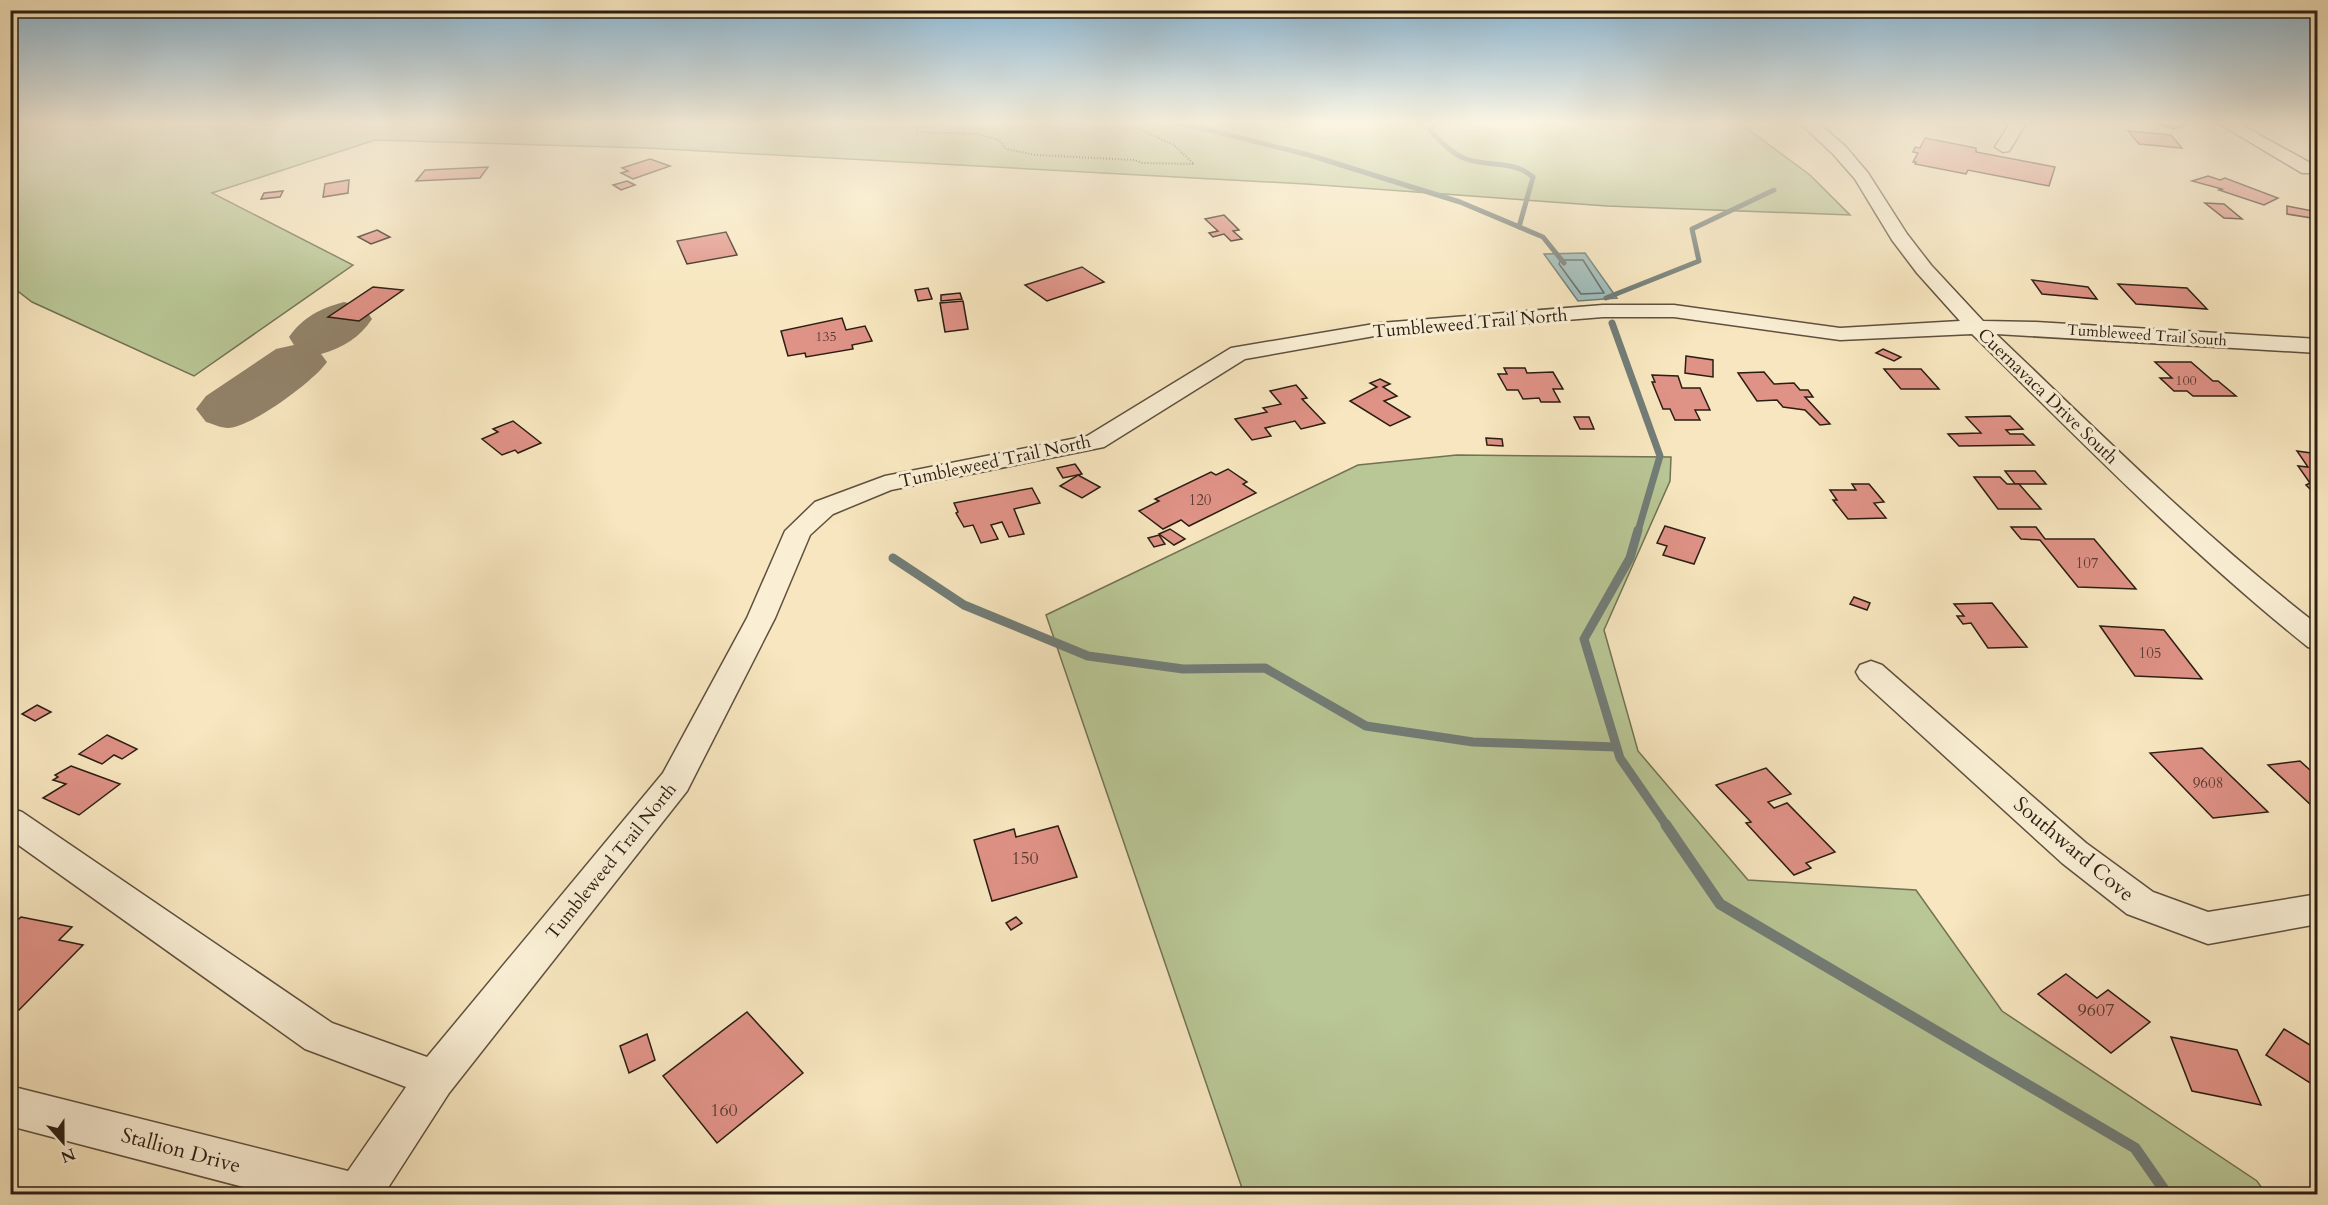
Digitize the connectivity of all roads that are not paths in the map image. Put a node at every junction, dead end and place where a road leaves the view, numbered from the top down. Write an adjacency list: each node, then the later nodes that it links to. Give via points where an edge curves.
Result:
1 (1863, 179): 2 (street, Cuernavaca Drive South, via 1905,244)
2 (1977, 327): 3 (street, Tumbleweed Trail South); 4 (street, Cuernavaca Drive South, via 2177,521); 8 (street, Tumbleweed Trail North, via 1840,334 1674,311 1615,311 1380,329 1239,353 1095,442 885,484 824,508 798,531 761,618 675,782)
3 (2318, 346)
4 (2318, 640)
5 (1871, 672): 7 (street, Southward Cove, via 2074,853 2140,903 2208,928)
6 (10, 820): 8 (street, via 319,1036)
7 (2318, 909)
8 (435, 1079): 11 (street, Tumbleweed Trail North)
9 (10, 1106): 10 (street, Stallion Drive)
10 (351, 1194)
11 (359, 1194)

